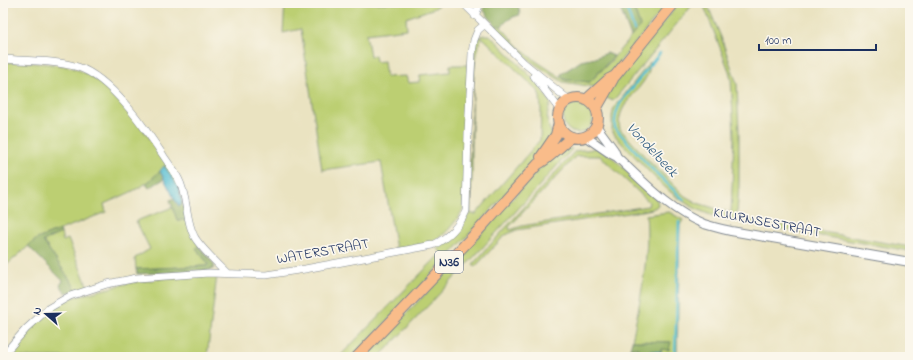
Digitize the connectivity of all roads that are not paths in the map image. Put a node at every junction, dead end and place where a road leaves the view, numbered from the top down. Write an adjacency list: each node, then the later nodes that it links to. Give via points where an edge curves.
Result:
1 (463, 3): 4 (street)
2 (480, 3): 4 (street)
3 (674, 3): 8 (main road)
4 (475, 16): 5 (street)
5 (484, 25): 7 (street); 20 (street, WATERSTRAAT, via 478,30 472,53 466,211 442,241 433,245 266,275)
6 (3, 59): 20 (street, via 79,67 110,88 149,134 178,178 194,237)
7 (524, 64): 9 (street); 12 (street)
8 (615, 76): 10 (main road); 11 (main road)
9 (569, 100): 10 (main road); 12 (main road)
10 (586, 100): 11 (main road)
11 (596, 109): 14 (main road)
12 (560, 110): 13 (main road, N36)
13 (559, 123): 15 (main road, via 562,130); 18 (main road, N36, via 556,135)
14 (597, 127): 16 (main road); 17 (street, KUURNSESTRAAT)
15 (572, 137): 16 (main road); 18 (main road, N36)
16 (586, 137): 17 (street, KUURNSESTRAAT)
17 (617, 157): 19 (street, KUURNSESTRAAT, via 671,206 706,225)
18 (538, 164): 22 (main road, N36, via 472,238)
19 (910, 262)
20 (226, 272): 21 (street, WATERSTRAAT, via 137,278 70,296 49,308 26,329)
21 (3, 356)
22 (357, 357)

